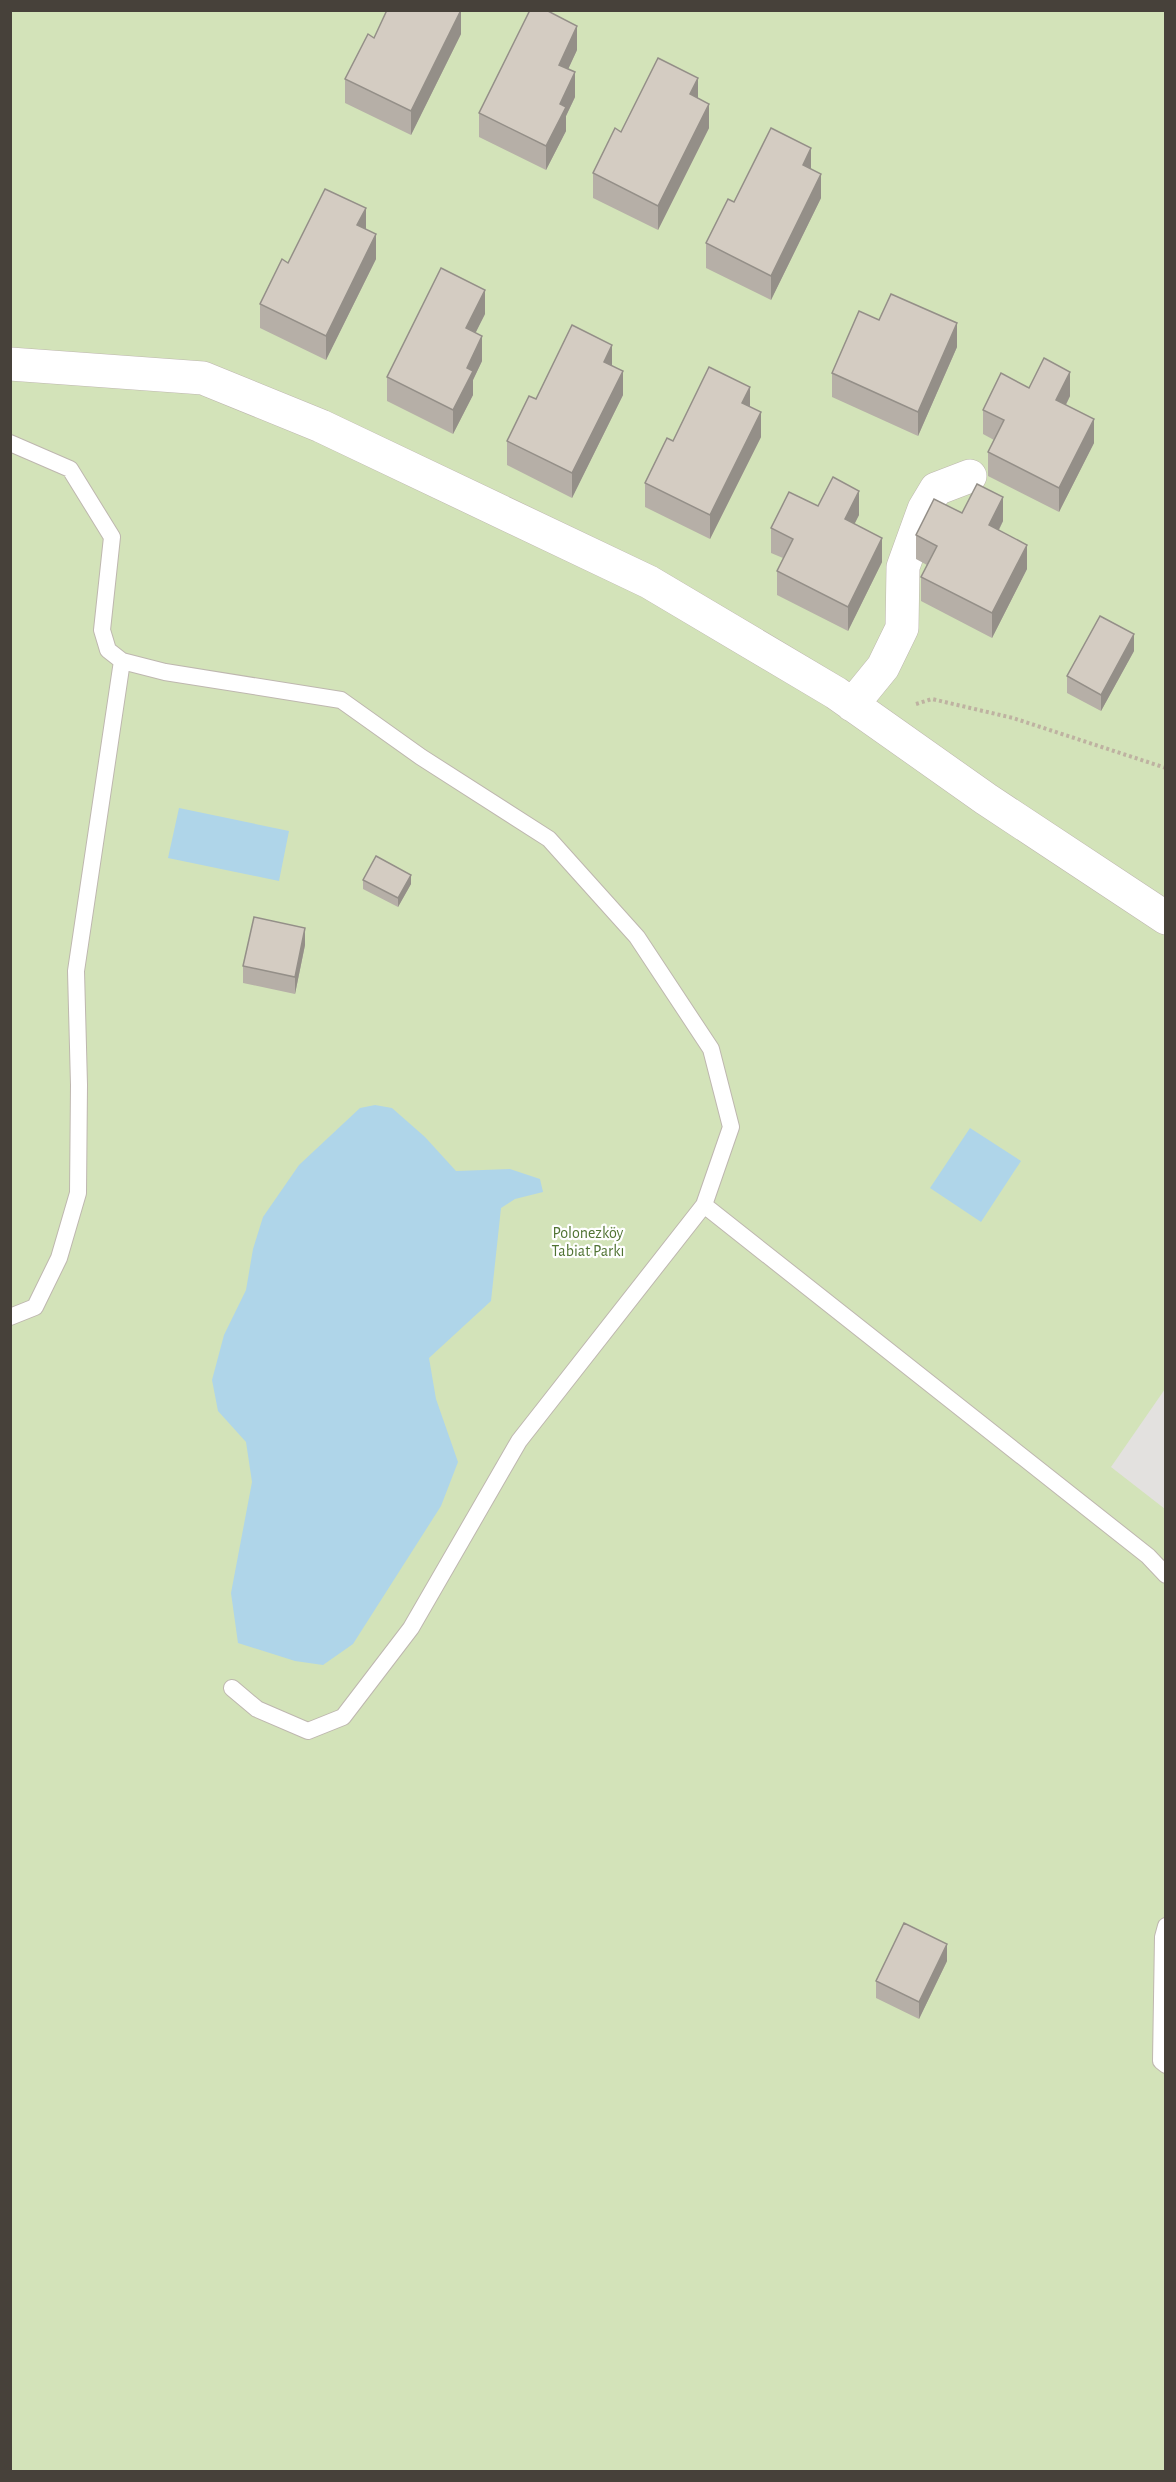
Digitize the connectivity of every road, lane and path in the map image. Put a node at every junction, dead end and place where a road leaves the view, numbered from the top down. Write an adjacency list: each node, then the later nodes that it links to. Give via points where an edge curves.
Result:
1 (10, 364): 5 (street, via 203,378 310,422 650,582)
2 (10, 443): 4 (lane, via 70,469 112,537 102,630 108,650)
3 (970, 476): 5 (street, via 936,489 924,509 903,567 902,628)
4 (122, 661): 8 (lane, via 165,672 341,700 549,839 637,937 711,1049 731,1126); 9 (lane, via 76,971 78,1193 59,1258 35,1307)
5 (861, 711): 6 (path, via 932,699 1013,718); 7 (street)
6 (1166, 768)
7 (1166, 918)
8 (704, 1205): 10 (lane, via 1148,1556); 11 (lane, via 519,1441 411,1628 343,1717 308,1731 257,1709)
9 (10, 1317)
10 (1166, 1575)
11 (232, 1688)
12 (1166, 1926): 13 (lane, via 1160,2018 1161,2061)
13 (1166, 2065)

